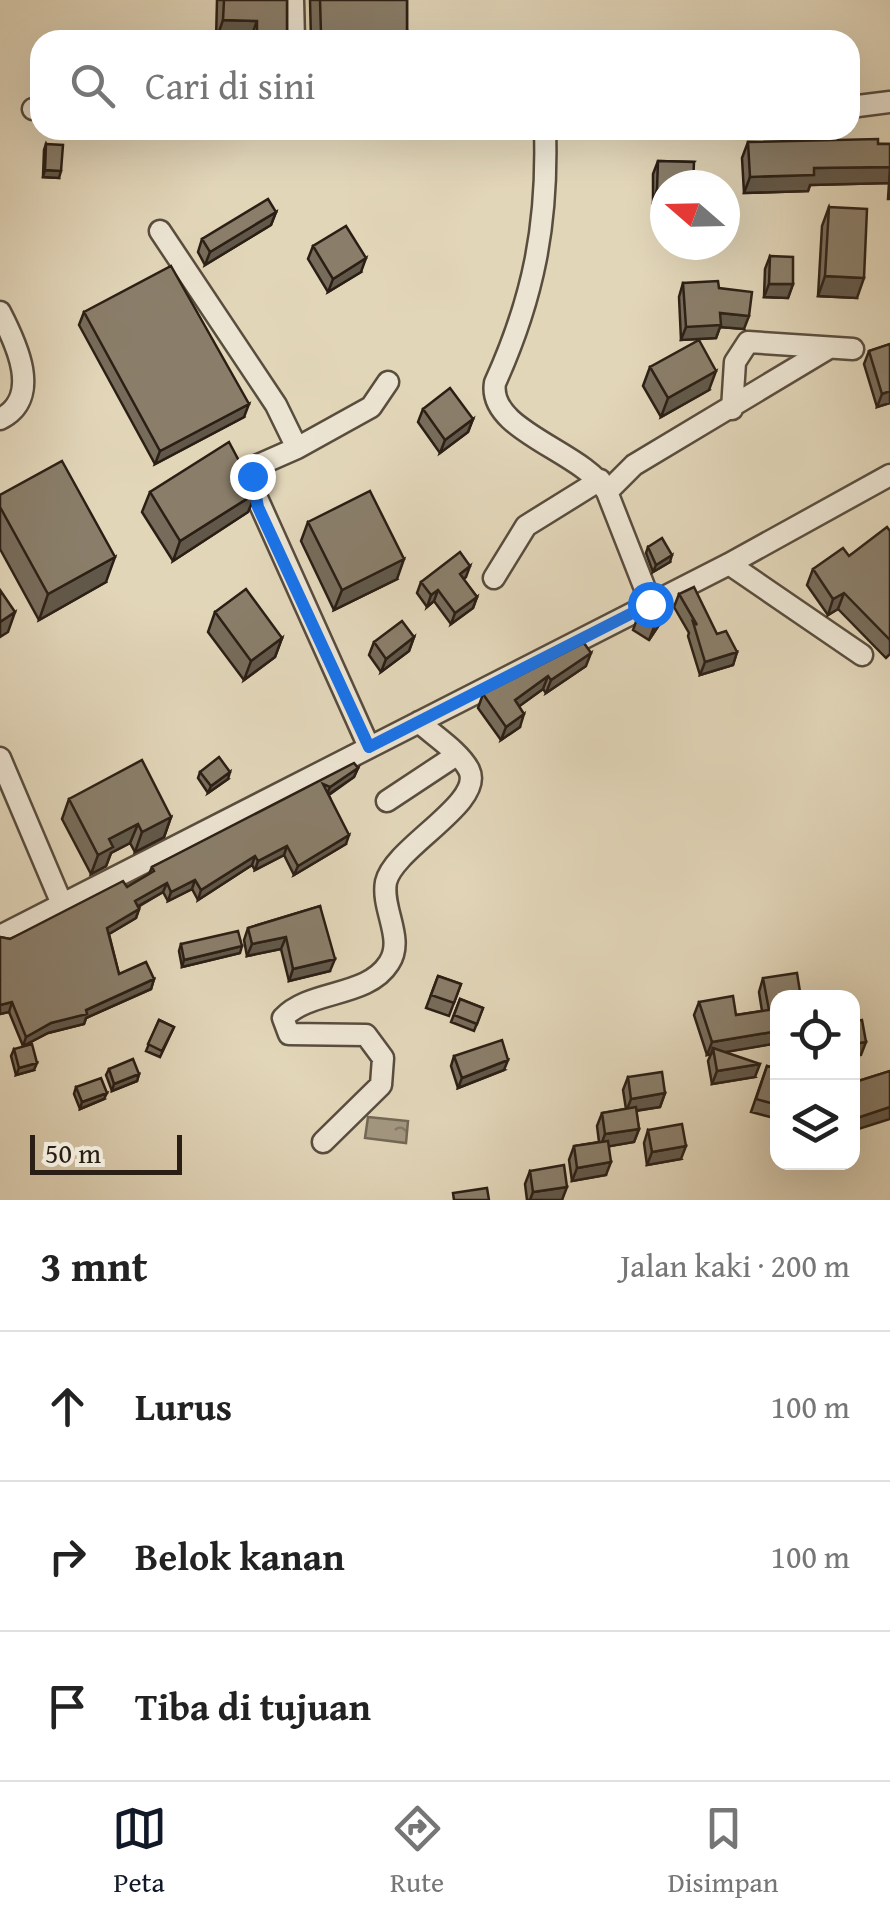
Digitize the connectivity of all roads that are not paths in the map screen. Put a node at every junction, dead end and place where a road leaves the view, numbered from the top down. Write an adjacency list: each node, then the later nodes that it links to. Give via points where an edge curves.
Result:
1 (293, 0): 2 (street)
2 (294, 30)
3 (890, 102): 4 (street)
4 (860, 106)
5 (545, 140): 15 (street, via 547,200 534,272 494,399 506,417)
6 (160, 230): 13 (street, via 276,405)
7 (0, 312): 12 (street, via 19,356 23,387 16,408)
8 (829, 348): 9 (street); 11 (street); 11 (street, via 743,345 735,362)
9 (853, 349)
10 (388, 382): 13 (street, via 371,407)
11 (732, 409): 15 (street)
12 (0, 420)
13 (296, 448): 21 (street, via 256,466 253,489)
14 (890, 474): 16 (street)
15 (603, 486): 17 (street, via 526,526); 18 (street)
16 (729, 564): 18 (street); 19 (street)
17 (494, 578)
18 (650, 604): 20 (street)
19 (862, 655)
20 (419, 722): 21 (street); 22 (street)
21 (369, 747): 25 (street)
22 (456, 756): 24 (street); 27 (street, via 471,781 464,798 387,877 384,906 396,940 390,962 373,979 294,1007 283,1018 289,1034 305,1038 366,1034 383,1058 381,1085)
23 (0, 758): 25 (street)
24 (387, 801)
25 (62, 904): 26 (street)
26 (0, 936)
27 (323, 1142)

